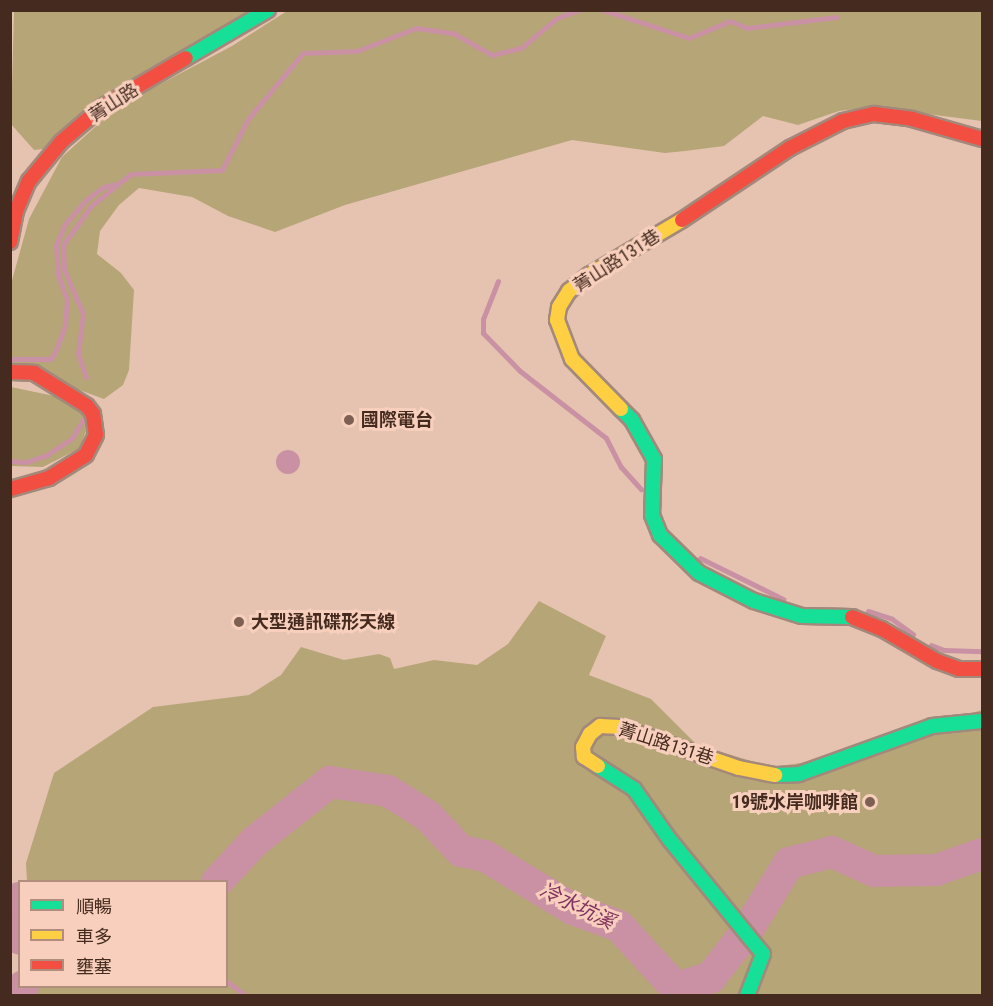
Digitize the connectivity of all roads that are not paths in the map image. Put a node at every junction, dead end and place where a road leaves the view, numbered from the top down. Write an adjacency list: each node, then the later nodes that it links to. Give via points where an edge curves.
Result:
1 (268, 10): 3 (street, 菁山路, via 102,106 62,142 29,181 16,211)
2 (982, 139): 6 (street, 菁山路131巷, via 912,119 874,114 843,121 790,148 690,215 589,275 569,291 556,320 572,359 632,420 654,459 652,515 660,535 699,573 754,601 802,616 850,616 882,629 937,662 959,669)
3 (10, 242)
4 (10, 372): 5 (street, via 34,373 87,406 96,424 96,435 86,455 50,478)
5 (10, 489)
6 (982, 669)
7 (982, 721): 8 (street, 菁山路131巷, via 932,726 799,774 772,775 739,768 620,727 600,726 595,730 583,747 584,757 634,789 670,840 763,954)
8 (747, 996)

